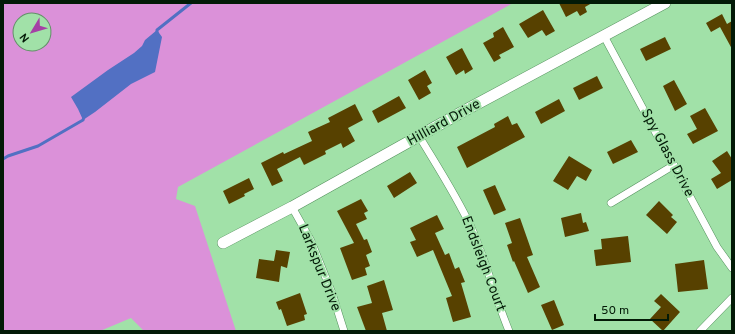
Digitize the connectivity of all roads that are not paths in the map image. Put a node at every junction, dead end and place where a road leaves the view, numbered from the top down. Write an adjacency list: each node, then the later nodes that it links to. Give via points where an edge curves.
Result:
1 (664, 3): 2 (street, Hilliard Drive)
2 (604, 36): 3 (street, Hilliard Drive); 4 (street, Spy Glass Drive)
3 (419, 136): 6 (street, Hilliard Drive); 11 (street, Endsleigh Court, via 471,228)
4 (674, 165): 5 (street); 8 (street, Spy Glass Drive, via 717,247)
5 (611, 203)
6 (292, 207): 7 (street, Hilliard Drive); 10 (street, Larkspur Drive, via 311,241)
7 (223, 244)
8 (732, 268)
9 (732, 298): 12 (street)
10 (344, 331)
11 (509, 331)
12 (700, 331)

